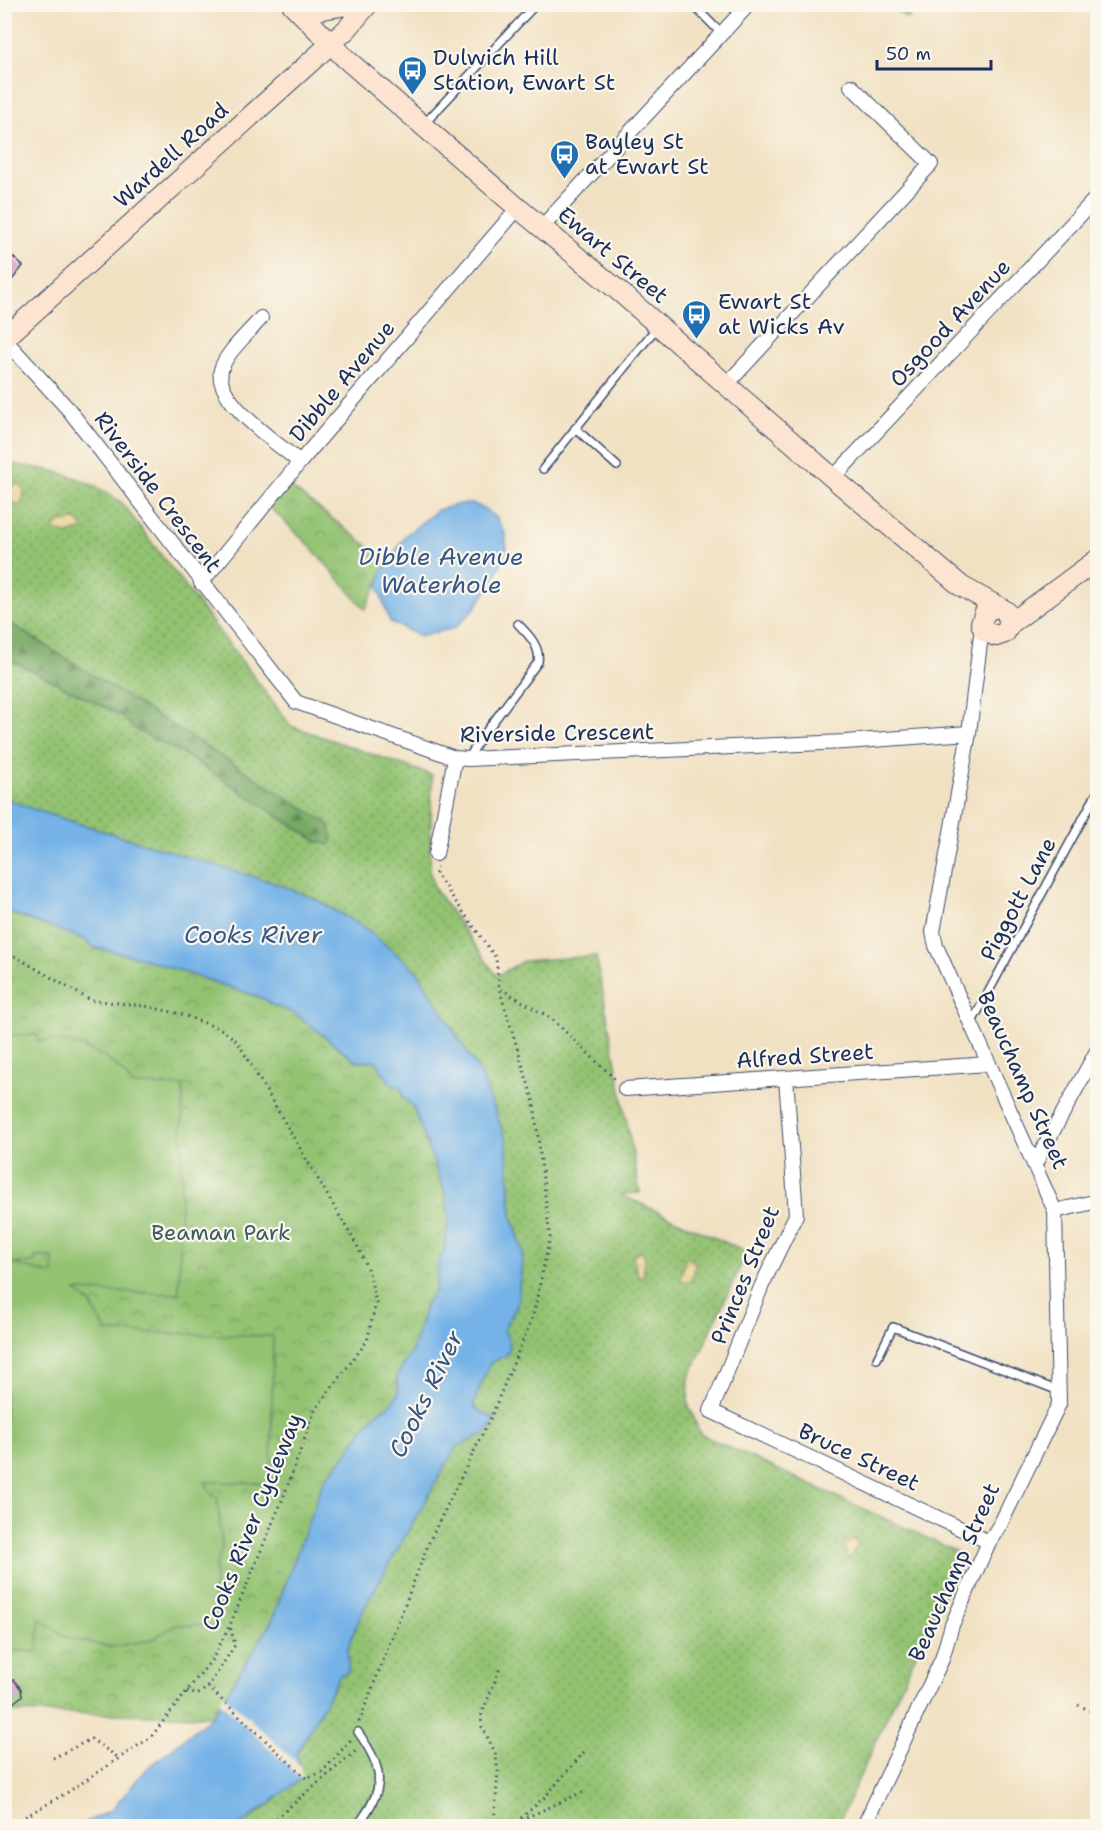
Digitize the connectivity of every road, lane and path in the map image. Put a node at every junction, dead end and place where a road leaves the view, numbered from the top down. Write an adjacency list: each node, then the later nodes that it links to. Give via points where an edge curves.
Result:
1 (292, 4): 9 (street, Ewart Street)
2 (301, 4): 3 (street, via 317,10)
3 (354, 4)
4 (368, 4): 9 (street, Wardell Road)
5 (536, 4): 11 (lane)
6 (692, 4): 8 (lane)
7 (749, 4): 8 (street)
8 (722, 34): 14 (street)
9 (330, 45): 11 (street, Ewart Street); 17 (street, Wardell Road)
10 (851, 87): 18 (street, via 931,164)
11 (423, 125): 13 (street, Ewart Street)
12 (1098, 196): 23 (street, Osgood Avenue)
13 (518, 208): 14 (street, Ewart Street); 20 (street, Dibble Avenue)
14 (543, 227): 16 (street, Ewart Street)
15 (261, 318): 20 (street, via 225,362 222,387 233,405)
16 (658, 325): 18 (street, Ewart Street); 19 (lane)
17 (4, 339): 25 (street, Riverside Crescent, via 69,410)
18 (727, 384): 23 (street, Ewart Street)
19 (575, 428): 21 (lane); 22 (lane)
20 (300, 462): 25 (street, Dibble Avenue)
21 (617, 466)
22 (543, 469)
23 (833, 478): 26 (street, Ewart Street, via 961,586)
24 (1098, 559): 26 (street, Beauchamp Street, via 1035,604)
25 (201, 583): 29 (street, Riverside Crescent, via 296,702)
26 (995, 620): 28 (street, Beauchamp Street, via 978,677)
27 (518, 624): 29 (lane, via 539,652 538,662)
28 (969, 733): 29 (street, Riverside Crescent); 34 (street, Beauchamp Street, via 933,932)
29 (462, 759): 31 (street)
30 (1098, 791): 34 (lane, Piggott Lane)
31 (436, 854): 33 (path, via 436,874 496,958)
32 (4, 950): 46 (path, Cooks River Cycleway, via 90,1000 181,1014 223,1030 237,1041 359,1249 370,1275 376,1303 367,1341 315,1410 284,1498)
33 (499, 988): 38 (path, via 552,1019); 52 (path, via 534,1103 550,1237 533,1316 491,1417 430,1540 360,1718)
34 (971, 1024): 36 (street, Beauchamp Street)
35 (1098, 1049): 39 (street)
36 (989, 1064): 37 (street, Alfred Street); 39 (street, Beauchamp Street)
37 (786, 1078): 38 (street, Alfred Street); 44 (street, Princes Street, via 796,1215 762,1285)
38 (625, 1089)
39 (1035, 1164): 41 (street, Beauchamp Street)
40 (1098, 1201): 41 (street)
41 (1055, 1211): 43 (street, Beauchamp Street)
42 (878, 1359): 43 (lane, via 893,1327)
43 (1059, 1391): 45 (street, Beauchamp Street, via 1059,1404)
44 (711, 1411): 45 (street, Bruce Street)
45 (989, 1542): 64 (street, Beauchamp Street, via 952,1625 942,1659)
46 (230, 1625): 48 (path, via 235,1645); 49 (path, Cooks River Cycleway, via 213,1658)
47 (501, 1666): 62 (path, via 481,1716 498,1771)
48 (208, 1687): 49 (path, via 197,1695); 52 (path, via 306,1778 322,1772)
49 (187, 1691): 56 (path, Cooks River Cycleway, via 151,1737)
50 (1078, 1705): 51 (path)
51 (1098, 1714)
52 (358, 1732): 53 (lane)
53 (365, 1742): 60 (path); 61 (lane, via 376,1758 379,1772 371,1808)
54 (584, 1752): 58 (path, via 546,1796)
55 (53, 1758): 56 (path, via 91,1739)
56 (119, 1758): 59 (path, Cooks River Cycleway)
57 (585, 1791): 58 (path)
58 (516, 1822): 63 (path)
59 (9, 1827)
60 (267, 1827)
61 (357, 1827)
62 (494, 1827)
63 (512, 1827)
64 (864, 1827)

